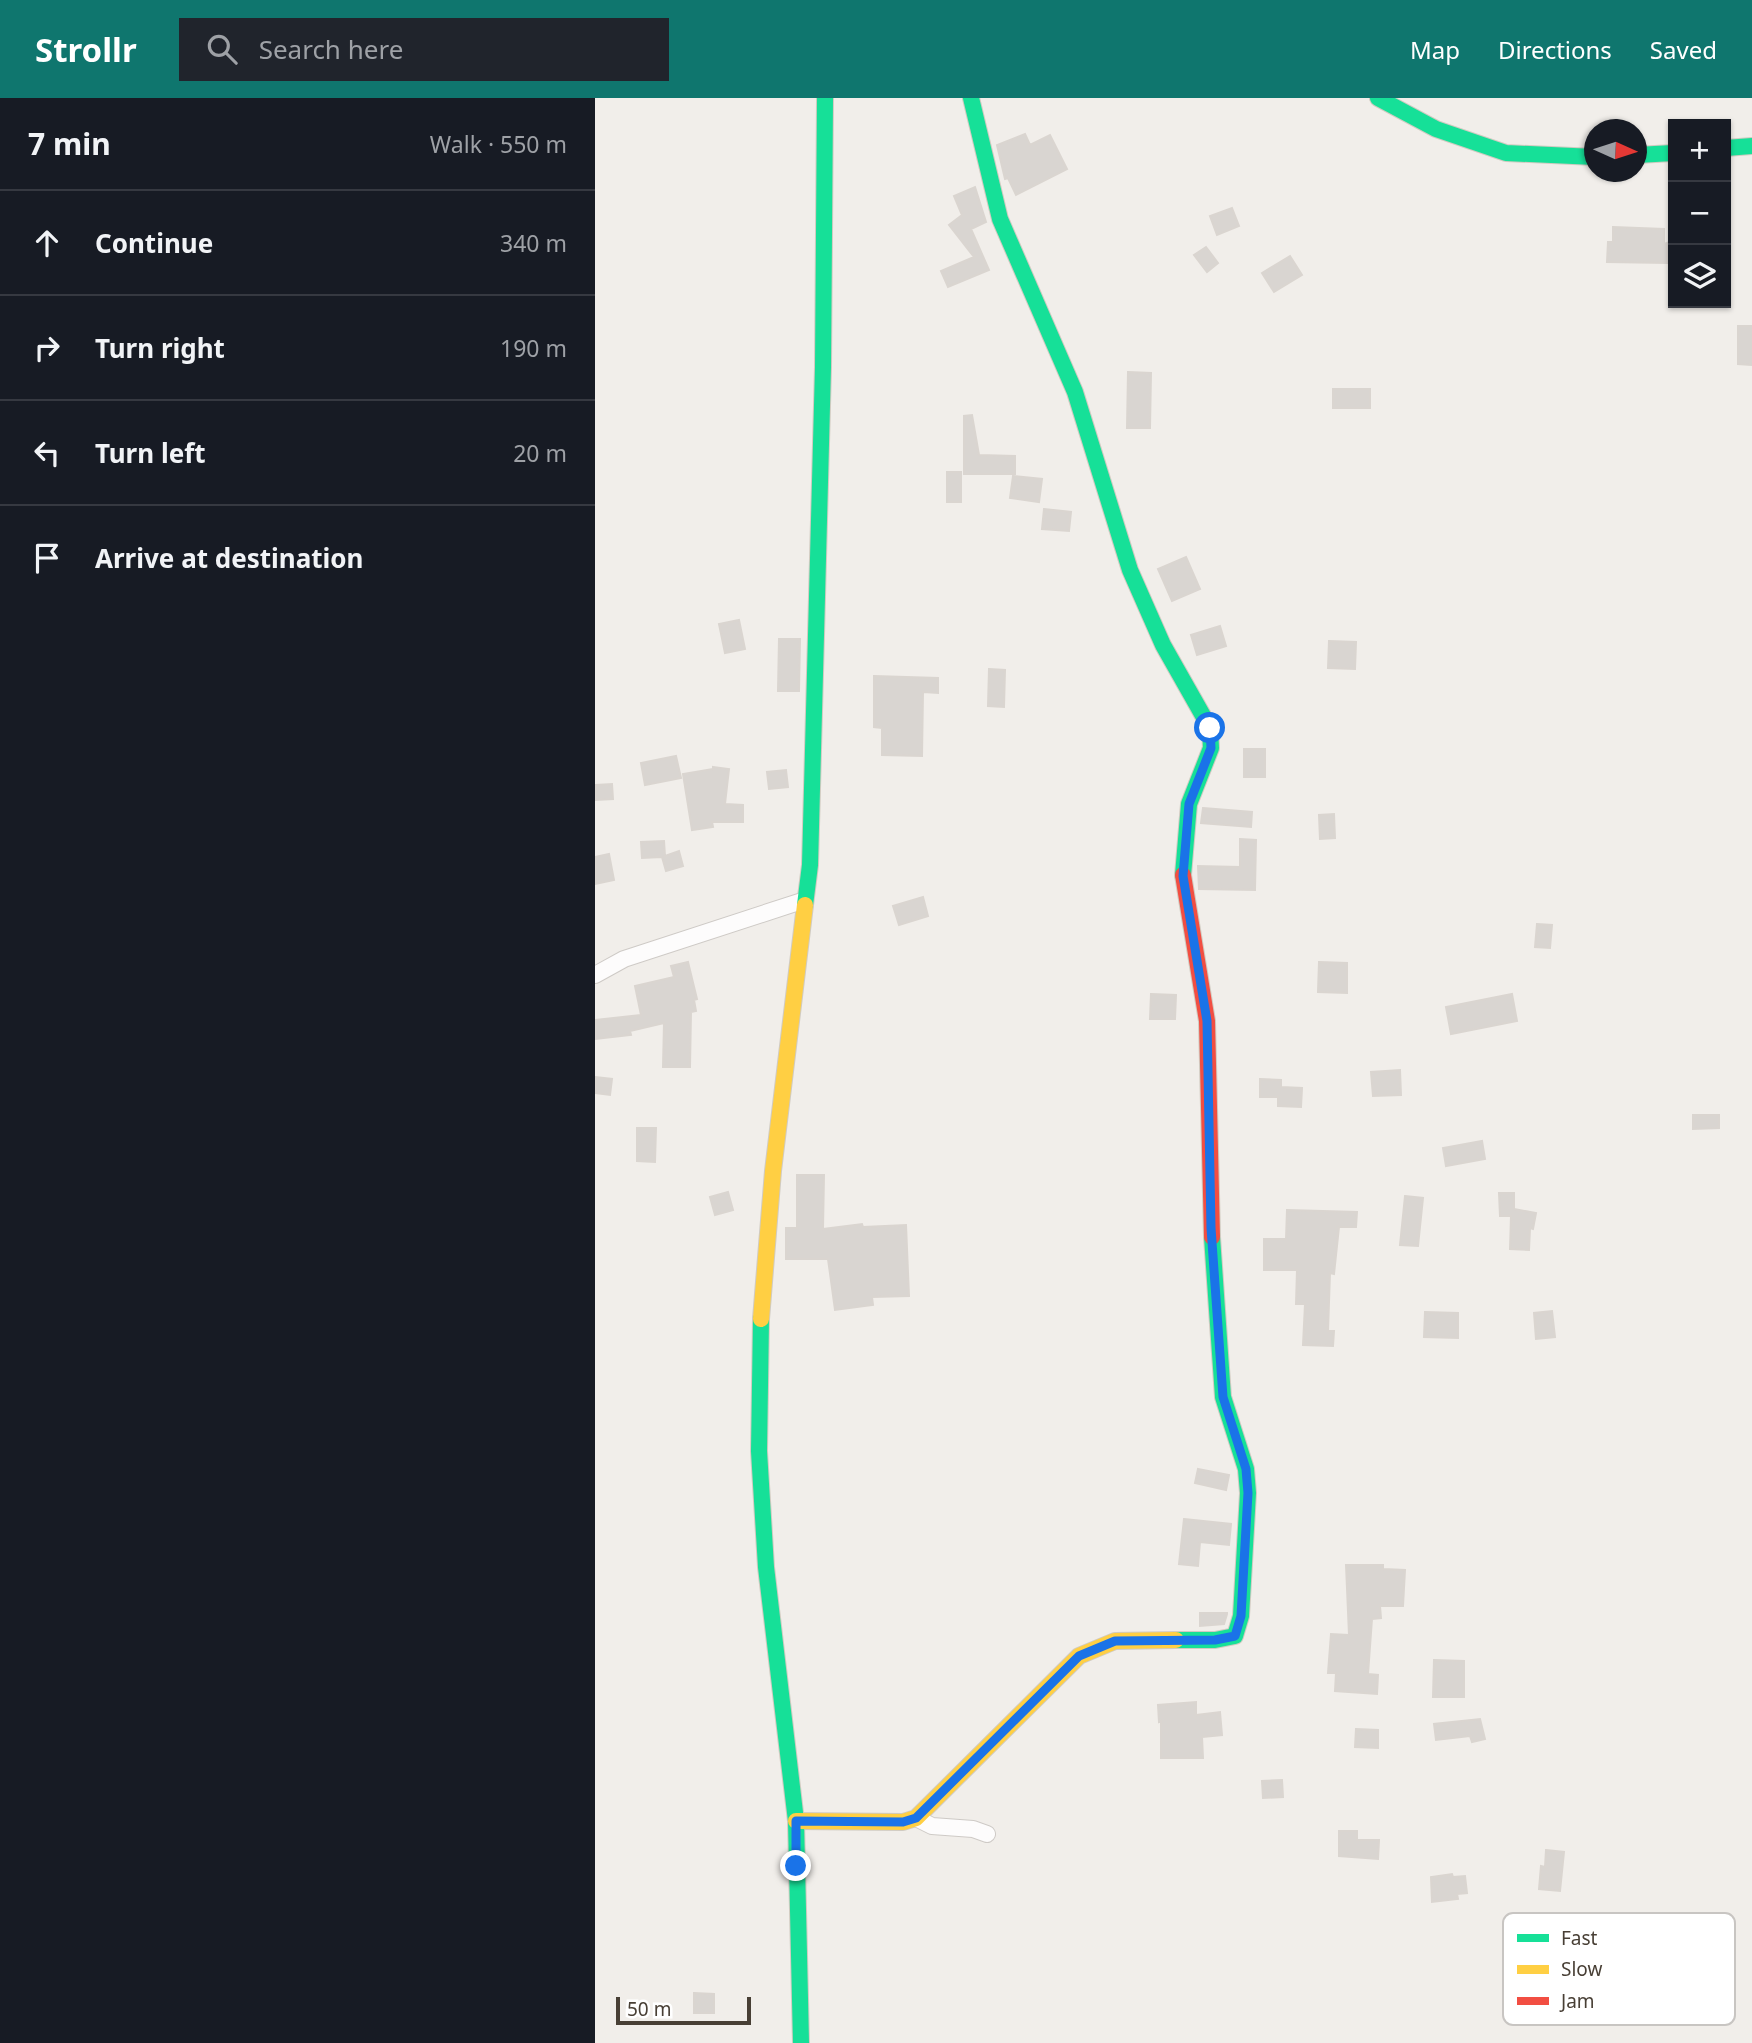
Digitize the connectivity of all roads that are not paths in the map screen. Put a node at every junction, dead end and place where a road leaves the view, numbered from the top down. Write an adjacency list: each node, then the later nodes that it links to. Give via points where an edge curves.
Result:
1 (825, 98): 9 (main road, via 823,367 810,865)
2 (971, 98): 11 (main road, via 1000,219 1075,392 1130,570 1163,645 1210,728 1211,748 1189,804 1183,876 1207,1021 1211,1228 1223,1397 1246,1469 1248,1493 1241,1616 1235,1636 1115,1641 1079,1656)
3 (1378, 98): 8 (main road, via 1436,129 1506,153)
4 (1752, 146): 5 (main road)
5 (1731, 148)
6 (1668, 153): 7 (main road)
7 (1647, 154)
8 (1584, 157)
9 (805, 900): 10 (street, via 624,959); 12 (main road, via 761,1307 759,1451 766,1567)
10 (595, 975)
11 (916, 1818): 12 (main road, via 903,1822); 13 (street, via 932,1826)
12 (796, 1821): 14 (main road)
13 (987, 1834)
14 (800, 2043)

